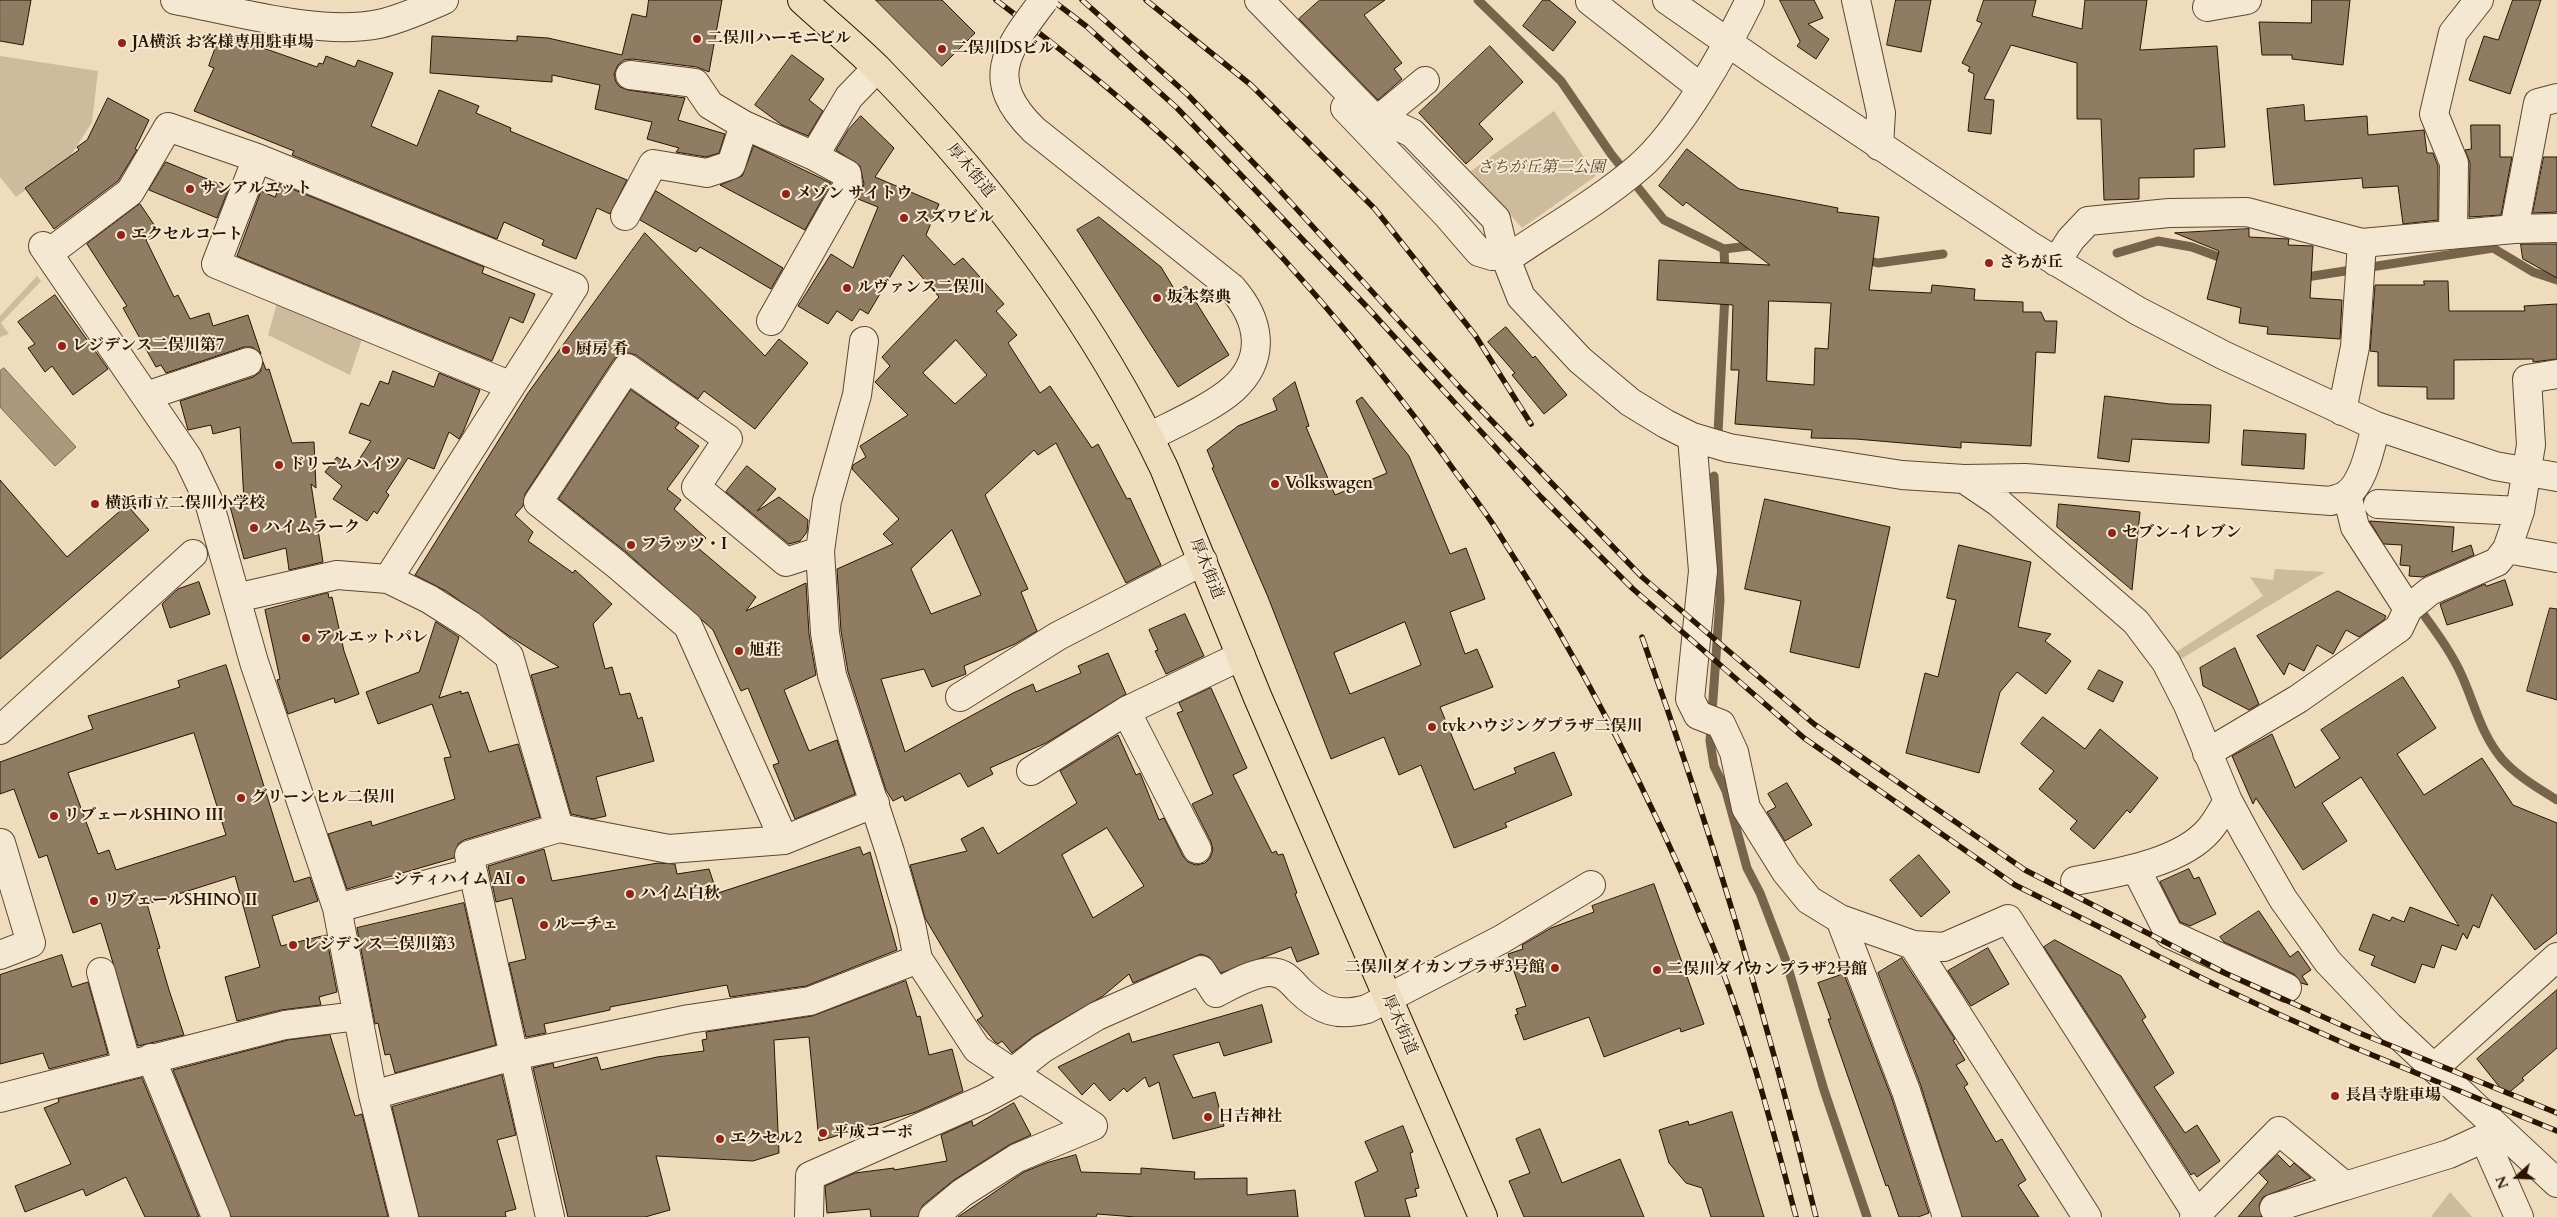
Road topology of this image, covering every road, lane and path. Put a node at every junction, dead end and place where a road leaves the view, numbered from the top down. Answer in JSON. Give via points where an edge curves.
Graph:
{"nodes":[{"id":1,"x":175,"y":0,"type":"edge"},
{"id":2,"x":444,"y":0,"type":"edge"},
{"id":3,"x":802,"y":0,"type":"edge"},
{"id":4,"x":1044,"y":0,"type":"edge"},
{"id":5,"x":1241,"y":0,"type":"edge"},
{"id":6,"x":1259,"y":0,"type":"edge"},
{"id":7,"x":1668,"y":0,"type":"edge"},
{"id":8,"x":1750,"y":0,"type":"edge"},
{"id":9,"x":1856,"y":0,"type":"edge"},
{"id":10,"x":2247,"y":0,"type":"edge"},
{"id":11,"x":2479,"y":0,"type":"edge"},
{"id":12,"x":1590,"y":1,"type":"edge"},
{"id":13,"x":2207,"y":7,"type":"dead end"},
{"id":14,"x":1727,"y":42,"type":"junction"},
{"id":15,"x":877,"y":68,"type":"junction"},
{"id":16,"x":630,"y":75,"type":"dead end"},
{"id":17,"x":1425,"y":81,"type":"dead end"},
{"id":18,"x":1700,"y":87,"type":"junction"},
{"id":19,"x":2557,"y":98,"type":"edge"},
{"id":20,"x":1380,"y":118,"type":"junction"},
{"id":21,"x":744,"y":125,"type":"junction"},
{"id":22,"x":1879,"y":146,"type":"junction"},
{"id":23,"x":814,"y":156,"type":"junction"},
{"id":24,"x":257,"y":158,"type":"junction"},
{"id":25,"x":625,"y":216,"type":"dead end"},
{"id":26,"x":2557,"y":228,"type":"edge"},
{"id":27,"x":2514,"y":229,"type":"junction"},
{"id":28,"x":2453,"y":234,"type":"junction"},
{"id":29,"x":1505,"y":256,"type":"junction"},
{"id":30,"x":2360,"y":259,"type":"junction"},
{"id":31,"x":2056,"y":262,"type":"junction"},
{"id":32,"x":771,"y":321,"type":"dead end"},
{"id":33,"x":864,"y":342,"type":"dead end"},
{"id":34,"x":248,"y":362,"type":"dead end"},
{"id":35,"x":2557,"y":374,"type":"edge"},
{"id":36,"x":509,"y":385,"type":"junction"},
{"id":37,"x":146,"y":396,"type":"junction"},
{"id":38,"x":2342,"y":411,"type":"junction"},
{"id":39,"x":2376,"y":426,"type":"junction"},
{"id":40,"x":1149,"y":437,"type":"junction"},
{"id":41,"x":1708,"y":442,"type":"junction"},
{"id":42,"x":2526,"y":472,"type":"junction"},
{"id":43,"x":2557,"y":477,"type":"edge"},
{"id":44,"x":1964,"y":479,"type":"junction"},
{"id":45,"x":2347,"y":495,"type":"junction"},
{"id":46,"x":2378,"y":504,"type":"dead end"},
{"id":47,"x":2520,"y":511,"type":"junction"},
{"id":48,"x":208,"y":541,"type":"junction"},
{"id":49,"x":2507,"y":549,"type":"junction"},
{"id":50,"x":820,"y":551,"type":"junction"},
{"id":51,"x":2557,"y":558,"type":"edge"},
{"id":52,"x":1203,"y":561,"type":"junction"},
{"id":53,"x":388,"y":579,"type":"junction"},
{"id":54,"x":236,"y":598,"type":"junction"},
{"id":55,"x":2408,"y":609,"type":"junction"},
{"id":56,"x":1241,"y":656,"type":"junction"},
{"id":57,"x":960,"y":697,"type":"dead end"},
{"id":58,"x":1126,"y":712,"type":"junction"},
{"id":59,"x":0,"y":730,"type":"edge"},
{"id":60,"x":2207,"y":753,"type":"junction"},
{"id":61,"x":1031,"y":771,"type":"dead end"},
{"id":62,"x":2228,"y":801,"type":"junction"},
{"id":63,"x":875,"y":803,"type":"junction"},
{"id":64,"x":559,"y":828,"type":"junction"},
{"id":65,"x":784,"y":840,"type":"junction"},
{"id":66,"x":1,"y":843,"type":"edge"},
{"id":67,"x":1197,"y":849,"type":"dead end"},
{"id":68,"x":2136,"y":869,"type":"junction"},
{"id":69,"x":473,"y":872,"type":"junction"},
{"id":70,"x":2075,"y":882,"type":"dead end"},
{"id":71,"x":1591,"y":885,"type":"dead end"},
{"id":72,"x":337,"y":908,"type":"junction"},
{"id":73,"x":1840,"y":919,"type":"junction"},
{"id":74,"x":1913,"y":946,"type":"junction"},
{"id":75,"x":0,"y":955,"type":"edge"},
{"id":76,"x":2557,"y":957,"type":"edge"},
{"id":77,"x":918,"y":959,"type":"junction"},
{"id":78,"x":101,"y":972,"type":"dead end"},
{"id":79,"x":2287,"y":988,"type":"dead end"},
{"id":80,"x":1387,"y":998,"type":"junction"},
{"id":81,"x":358,"y":1016,"type":"junction"},
{"id":82,"x":513,"y":1056,"type":"junction"},
{"id":83,"x":151,"y":1058,"type":"junction"},
{"id":84,"x":125,"y":1065,"type":"junction"},
{"id":85,"x":2434,"y":1068,"type":"junction"},
{"id":86,"x":1018,"y":1075,"type":"junction"},
{"id":87,"x":373,"y":1095,"type":"junction"},
{"id":88,"x":0,"y":1098,"type":"edge"},
{"id":89,"x":2490,"y":1132,"type":"junction"},
{"id":90,"x":2557,"y":1183,"type":"edge"},
{"id":91,"x":2345,"y":1186,"type":"junction"},
{"id":92,"x":2274,"y":1208,"type":"dead end"},
{"id":93,"x":2196,"y":1215,"type":"edge"},
{"id":94,"x":216,"y":1217,"type":"edge"},
{"id":95,"x":404,"y":1217,"type":"edge"},
{"id":96,"x":550,"y":1217,"type":"edge"},
{"id":97,"x":809,"y":1217,"type":"edge"},
{"id":98,"x":933,"y":1217,"type":"edge"},
{"id":99,"x":1483,"y":1217,"type":"edge"},
{"id":100,"x":1947,"y":1217,"type":"edge"},
{"id":101,"x":2087,"y":1217,"type":"edge"},
{"id":102,"x":2519,"y":1217,"type":"edge"}],
"edges":[{"from":1,"to":2,"type":"street","via":[[340,28],[379,24]]},
{"from":3,"to":15,"type":"main road","name":"厚木街道"},
{"from":4,"to":40,"type":"street","bridge":true,"via":[[1012,43],[1004,66],[1006,92],[1017,114],[1232,288],[1247,305],[1255,327],[1257,347],[1248,369],[1233,389]]},
{"from":5,"to":29,"type":"street","via":[[1479,252]]},
{"from":6,"to":20,"type":"street","via":[[1368,114]]},
{"from":7,"to":14,"type":"street"},
{"from":8,"to":14,"type":"street"},
{"from":9,"to":22,"type":"street","via":[[1881,113]]},
{"from":10,"to":13,"type":"street"},
{"from":11,"to":28,"type":"street","via":[[2454,33],[2434,114],[2454,163]]},
{"from":12,"to":18,"type":"street"},
{"from":14,"to":18,"type":"street"},
{"from":14,"to":22,"type":"street"},
{"from":15,"to":23,"type":"street","via":[[849,97]]},
{"from":15,"to":40,"type":"main road","name":"厚木街道","via":[[985,186],[1058,284]]},
{"from":16,"to":21,"type":"street","via":[[695,83],[710,105]]},
{"from":17,"to":20,"type":"street"},
{"from":18,"to":29,"type":"street","via":[[1671,132],[1640,167],[1517,252]]},
{"from":19,"to":27,"type":"street","via":[[2538,102]]},
{"from":20,"to":29,"type":"street","via":[[1412,134],[1496,220]]},
{"from":21,"to":23,"type":"street"},
{"from":21,"to":25,"type":"street","via":[[732,166],[707,173],[653,164]]},
{"from":22,"to":31,"type":"street"},
{"from":23,"to":32,"type":"street","via":[[847,174],[848,185]]},
{"from":24,"to":36,"type":"street","via":[[216,264]]},
{"from":24,"to":36,"type":"street","via":[[574,287]]},
{"from":24,"to":37,"type":"street","via":[[168,127],[130,192],[46,250]]},
{"from":26,"to":27,"type":"street"},
{"from":27,"to":28,"type":"street"},
{"from":28,"to":30,"type":"street"},
{"from":29,"to":41,"type":"street","via":[[1521,296],[1580,360],[1630,402],[1666,424]]},
{"from":30,"to":31,"type":"street","via":[[2247,212],[2169,213],[2088,221]]},
{"from":30,"to":38,"type":"street","via":[[2356,347]]},
{"from":31,"to":38,"type":"street","via":[[2223,356]]},
{"from":33,"to":50,"type":"street","via":[[857,394],[827,501]]},
{"from":34,"to":37,"type":"street"},
{"from":35,"to":42,"type":"street","via":[[2527,378],[2531,445]]},
{"from":36,"to":53,"type":"street"},
{"from":37,"to":48,"type":"street","via":[[188,458],[209,502]]},
{"from":38,"to":39,"type":"street"},
{"from":39,"to":42,"type":"street","via":[[2495,466]]},
{"from":39,"to":45,"type":"street","via":[[2367,461]]},
{"from":40,"to":52,"type":"main road","name":"厚木街道"},
{"from":41,"to":44,"type":"street","via":[[1902,475]]},
{"from":41,"to":73,"type":"street","via":[[1703,571],[1690,699],[1710,719],[1734,752],[1746,808],[1786,872],[1809,900]]},
{"from":42,"to":43,"type":"street"},
{"from":42,"to":47,"type":"street"},
{"from":44,"to":45,"type":"street","via":[[2025,478],[2331,501]]},
{"from":44,"to":60,"type":"street","via":[[2004,506],[2136,622],[2166,662],[2188,704]]},
{"from":45,"to":55,"type":"street","via":[[2355,527]]},
{"from":46,"to":47,"type":"street"},
{"from":47,"to":49,"type":"street"},
{"from":48,"to":54,"type":"street"},
{"from":48,"to":59,"type":"street"},
{"from":49,"to":51,"type":"street"},
{"from":49,"to":55,"type":"street","via":[[2496,562],[2430,591]]},
{"from":50,"to":63,"type":"street","via":[[822,604],[832,675]]},
{"from":50,"to":65,"type":"street","via":[[786,562],[696,488],[728,439],[627,368],[538,502],[688,626]]},
{"from":52,"to":56,"type":"main road","name":"厚木街道"},
{"from":52,"to":57,"type":"street","via":[[1058,636]]},
{"from":53,"to":54,"type":"street","via":[[336,575]]},
{"from":53,"to":64,"type":"street","via":[[429,599],[470,625],[509,656]]},
{"from":54,"to":72,"type":"street","via":[[254,662]]},
{"from":55,"to":60,"type":"street","via":[[2399,628],[2298,699]]},
{"from":56,"to":58,"type":"street"},
{"from":56,"to":80,"type":"main road","name":"厚木街道"},
{"from":58,"to":61,"type":"street"},
{"from":58,"to":67,"type":"street"},
{"from":60,"to":62,"type":"street"},
{"from":62,"to":68,"type":"street","via":[[2209,830],[2187,848]]},
{"from":62,"to":85,"type":"street","via":[[2283,899],[2328,962]]},
{"from":63,"to":65,"type":"street"},
{"from":63,"to":77,"type":"street","via":[[911,924]]},
{"from":64,"to":65,"type":"street","via":[[669,849]]},
{"from":64,"to":69,"type":"street","via":[[469,855]]},
{"from":66,"to":75,"type":"street","via":[[32,942]]},
{"from":68,"to":70,"type":"street"},
{"from":68,"to":79,"type":"street","via":[[2169,934]]},
{"from":69,"to":72,"type":"street"},
{"from":69,"to":82,"type":"street"},
{"from":71,"to":80,"type":"street","via":[[1502,939]]},
{"from":72,"to":81,"type":"street"},
{"from":73,"to":74,"type":"street"},
{"from":73,"to":100,"type":"street","via":[[1906,1091]]},
{"from":74,"to":93,"type":"street","via":[[1944,947],[2008,919]]},
{"from":74,"to":101,"type":"street"},
{"from":76,"to":85,"type":"street"},
{"from":77,"to":82,"type":"street","via":[[810,1001],[689,1019]]},
{"from":77,"to":86,"type":"street","via":[[977,1049]]},
{"from":78,"to":84,"type":"street"},
{"from":80,"to":86,"type":"street","via":[[1367,1009],[1347,1014],[1329,1010],[1309,999],[1288,978],[1275,972],[1247,977],[1216,993],[1201,970],[1097,1016],[1042,1049]]},
{"from":80,"to":99,"type":"main road","name":"厚木街道"},
{"from":81,"to":83,"type":"street","via":[[285,1025]]},
{"from":81,"to":87,"type":"street"},
{"from":82,"to":87,"type":"street"},
{"from":82,"to":96,"type":"street"},
{"from":83,"to":84,"type":"street"},
{"from":83,"to":94,"type":"street"},
{"from":84,"to":88,"type":"street"},
{"from":85,"to":89,"type":"street"},
{"from":86,"to":97,"type":"street","via":[[984,1099],[810,1176]]},
{"from":86,"to":98,"type":"street","via":[[1093,1126],[1017,1158],[962,1193]]},
{"from":87,"to":95,"type":"street"},
{"from":89,"to":90,"type":"street"},
{"from":89,"to":91,"type":"street","via":[[2449,1154]]},
{"from":89,"to":102,"type":"street"},
{"from":91,"to":92,"type":"street"},
{"from":91,"to":93,"type":"street","via":[[2279,1131]]}]}
